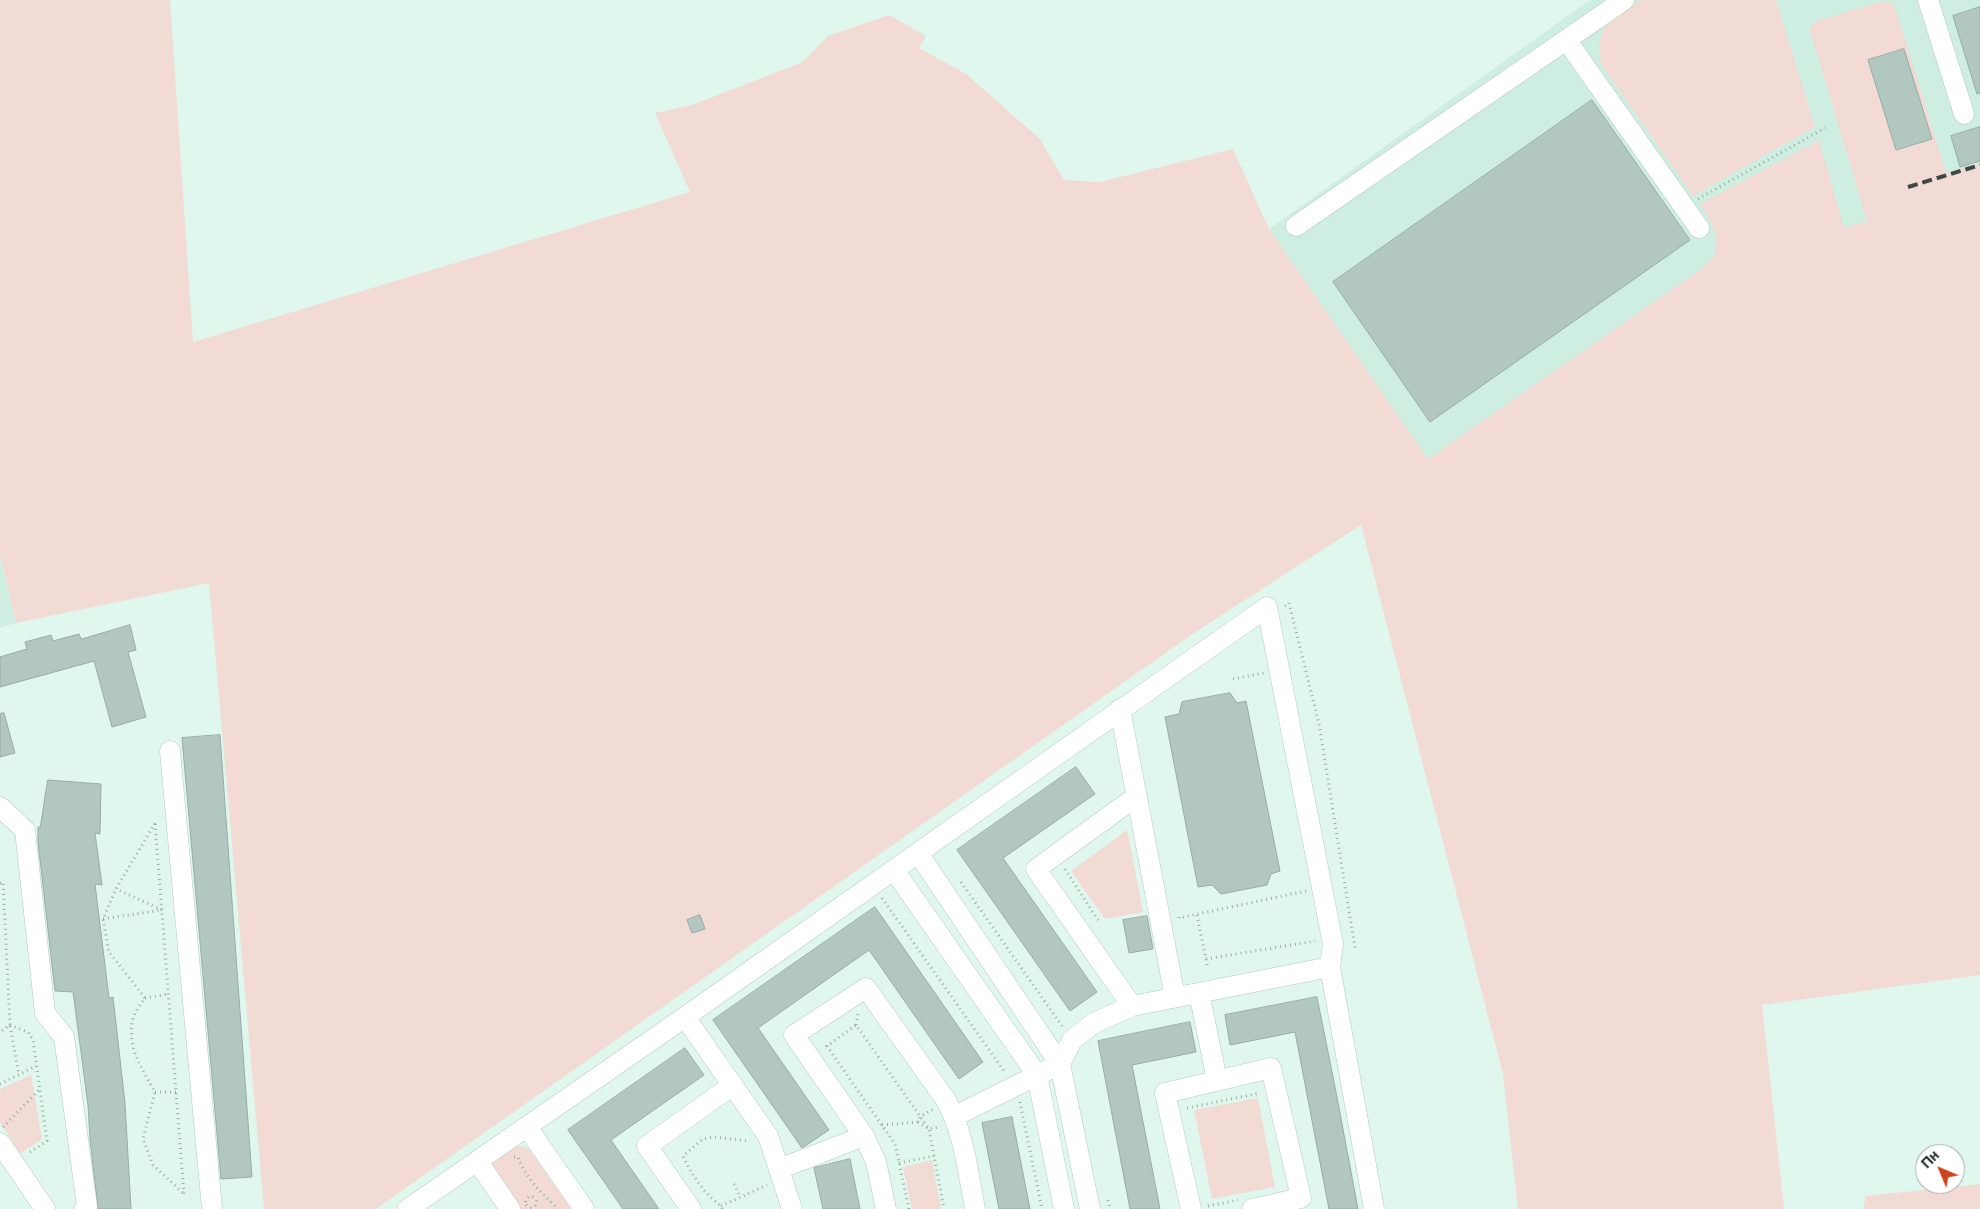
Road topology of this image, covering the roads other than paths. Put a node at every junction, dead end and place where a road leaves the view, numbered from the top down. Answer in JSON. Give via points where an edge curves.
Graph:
{"nodes":[{"id":1,"x":1624,"y":0,"type":"edge"},
{"id":2,"x":1928,"y":0,"type":"edge"},
{"id":3,"x":1567,"y":40,"type":"junction"},
{"id":4,"x":1964,"y":114,"type":"dead end"},
{"id":5,"x":1296,"y":226,"type":"dead end"},
{"id":6,"x":1700,"y":228,"type":"dead end"},
{"id":7,"x":1120,"y":709,"type":"junction"},
{"id":8,"x":170,"y":750,"type":"dead end"},
{"id":9,"x":1137,"y":796,"type":"junction"},
{"id":10,"x":0,"y":807,"type":"edge"},
{"id":11,"x":918,"y":853,"type":"junction"},
{"id":12,"x":897,"y":875,"type":"junction"},
{"id":13,"x":1330,"y":967,"type":"junction"},
{"id":14,"x":1199,"y":993,"type":"junction"},
{"id":15,"x":1175,"y":997,"type":"junction"},
{"id":16,"x":1132,"y":1006,"type":"junction"},
{"id":17,"x":685,"y":1017,"type":"junction"},
{"id":18,"x":1060,"y":1064,"type":"junction"},
{"id":19,"x":1037,"y":1075,"type":"junction"},
{"id":20,"x":1218,"y":1080,"type":"junction"},
{"id":21,"x":733,"y":1085,"type":"junction"},
{"id":22,"x":950,"y":1108,"type":"junction"},
{"id":23,"x":527,"y":1127,"type":"junction"},
{"id":24,"x":864,"y":1136,"type":"junction"},
{"id":25,"x":0,"y":1143,"type":"edge"},
{"id":26,"x":478,"y":1162,"type":"junction"},
{"id":27,"x":772,"y":1173,"type":"junction"},
{"id":28,"x":1199,"y":1203,"type":"edge"},
{"id":29,"x":1248,"y":1204,"type":"edge"},
{"id":30,"x":46,"y":1209,"type":"edge"},
{"id":31,"x":84,"y":1209,"type":"edge"},
{"id":32,"x":212,"y":1209,"type":"edge"},
{"id":33,"x":408,"y":1209,"type":"edge"},
{"id":34,"x":510,"y":1209,"type":"edge"},
{"id":35,"x":584,"y":1209,"type":"edge"},
{"id":36,"x":692,"y":1209,"type":"edge"},
{"id":37,"x":792,"y":1209,"type":"edge"},
{"id":38,"x":886,"y":1209,"type":"edge"},
{"id":39,"x":975,"y":1209,"type":"edge"},
{"id":40,"x":1064,"y":1209,"type":"edge"},
{"id":41,"x":1090,"y":1209,"type":"edge"},
{"id":42,"x":1374,"y":1209,"type":"edge"}],
"edges":[{"from":1,"to":3,"type":"lane"},
{"from":2,"to":4,"type":"lane"},
{"from":3,"to":5,"type":"lane"},
{"from":3,"to":6,"type":"lane"},
{"from":7,"to":9,"type":"lane"},
{"from":7,"to":11,"type":"lane"},
{"from":7,"to":13,"type":"lane","via":[[1267,607],[1333,944]]},
{"from":8,"to":32,"type":"lane"},
{"from":9,"to":15,"type":"lane"},
{"from":9,"to":16,"type":"lane","via":[[1036,870]]},
{"from":10,"to":31,"type":"lane","via":[[26,830],[44,1013],[64,1037],[87,1206]]},
{"from":11,"to":12,"type":"lane"},
{"from":11,"to":18,"type":"lane"},
{"from":12,"to":17,"type":"lane"},
{"from":12,"to":19,"type":"lane"},
{"from":13,"to":14,"type":"lane"},
{"from":13,"to":42,"type":"lane"},
{"from":14,"to":15,"type":"lane"},
{"from":14,"to":20,"type":"lane"},
{"from":15,"to":16,"type":"lane"},
{"from":16,"to":18,"type":"lane","via":[[1094,1023],[1072,1040]]},
{"from":17,"to":21,"type":"lane"},
{"from":17,"to":23,"type":"lane"},
{"from":18,"to":19,"type":"lane"},
{"from":18,"to":41,"type":"lane"},
{"from":19,"to":22,"type":"lane"},
{"from":19,"to":40,"type":"lane"},
{"from":20,"to":28,"type":"lane","via":[[1165,1093]]},
{"from":20,"to":29,"type":"lane","via":[[1271,1068],[1301,1198]]},
{"from":21,"to":27,"type":"lane","via":[[768,1136]]},
{"from":21,"to":36,"type":"lane","via":[[647,1146]]},
{"from":22,"to":24,"type":"lane","via":[[866,988],[794,1035]]},
{"from":22,"to":39,"type":"lane","via":[[960,1132]]},
{"from":23,"to":26,"type":"lane"},
{"from":23,"to":35,"type":"lane"},
{"from":24,"to":27,"type":"lane"},
{"from":24,"to":38,"type":"lane","via":[[876,1162]]},
{"from":25,"to":30,"type":"lane"},
{"from":26,"to":33,"type":"lane"},
{"from":26,"to":34,"type":"lane"},
{"from":27,"to":37,"type":"lane"}]}
